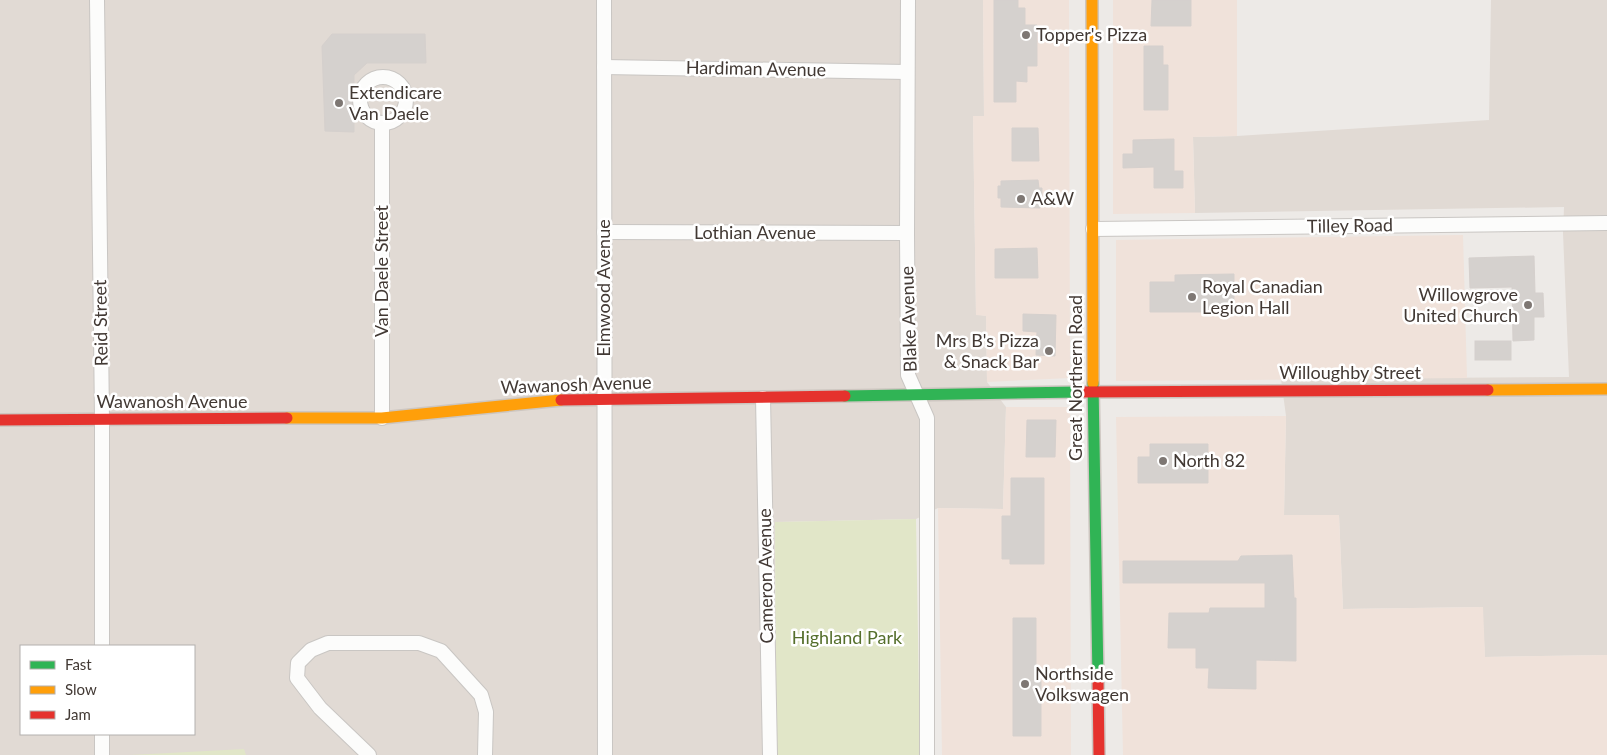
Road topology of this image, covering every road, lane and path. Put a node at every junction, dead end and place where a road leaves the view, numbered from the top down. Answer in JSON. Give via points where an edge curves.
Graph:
{"nodes":[{"id":1,"x":97,"y":0,"type":"edge"},
{"id":2,"x":604,"y":0,"type":"edge"},
{"id":3,"x":908,"y":0,"type":"edge"},
{"id":4,"x":1092,"y":0,"type":"edge"},
{"id":5,"x":604,"y":67,"type":"junction"},
{"id":6,"x":907,"y":72,"type":"junction"},
{"id":7,"x":382,"y":123,"type":"dead end"},
{"id":8,"x":1607,"y":223,"type":"edge"},
{"id":9,"x":1093,"y":229,"type":"junction"},
{"id":10,"x":604,"y":232,"type":"junction"},
{"id":11,"x":907,"y":233,"type":"junction"},
{"id":12,"x":1607,"y":389,"type":"edge"},
{"id":13,"x":1093,"y":392,"type":"junction"},
{"id":14,"x":917,"y":395,"type":"junction"},
{"id":15,"x":764,"y":398,"type":"junction"},
{"id":16,"x":604,"y":400,"type":"junction"},
{"id":17,"x":382,"y":418,"type":"junction"},
{"id":18,"x":102,"y":419,"type":"junction"},
{"id":19,"x":0,"y":420,"type":"edge"},
{"id":20,"x":102,"y":645,"type":"edge"},
{"id":21,"x":102,"y":735,"type":"edge"},
{"id":22,"x":102,"y":755,"type":"edge"},
{"id":23,"x":369,"y":755,"type":"edge"},
{"id":24,"x":485,"y":755,"type":"edge"},
{"id":25,"x":605,"y":755,"type":"edge"},
{"id":26,"x":770,"y":755,"type":"edge"},
{"id":27,"x":928,"y":755,"type":"edge"},
{"id":28,"x":1099,"y":755,"type":"edge"}],
"edges":[{"from":1,"to":18,"type":"street","name":"Reid Street"},
{"from":2,"to":5,"type":"street","name":"Elmwood Avenue"},
{"from":3,"to":6,"type":"street","name":"Blake Avenue"},
{"from":4,"to":9,"type":"street","name":"Great Northern Road"},
{"from":5,"to":6,"type":"street","name":"Hardiman Avenue"},
{"from":5,"to":10,"type":"street","name":"Elmwood Avenue"},
{"from":6,"to":11,"type":"street","name":"Blake Avenue"},
{"from":7,"to":17,"type":"street","name":"Van Daele Street"},
{"from":8,"to":9,"type":"street","name":"Tilley Road"},
{"from":9,"to":13,"type":"street","name":"Great Northern Road"},
{"from":10,"to":11,"type":"street","name":"Lothian Avenue"},
{"from":10,"to":16,"type":"street","name":"Elmwood Avenue"},
{"from":11,"to":14,"type":"street","name":"Blake Avenue","via":[[908,375]]},
{"from":12,"to":13,"type":"street","name":"Willoughby Street"},
{"from":13,"to":14,"type":"street","name":"Wawanosh Avenue"},
{"from":13,"to":28,"type":"street","name":"Great Northern Road"},
{"from":14,"to":15,"type":"street","name":"Wawanosh Avenue"},
{"from":14,"to":27,"type":"street","name":"Blake Avenue","via":[[926,418]]},
{"from":15,"to":16,"type":"street","name":"Wawanosh Avenue"},
{"from":15,"to":26,"type":"street","name":"Cameron Avenue"},
{"from":16,"to":17,"type":"street","name":"Wawanosh Avenue","via":[[550,400]]},
{"from":16,"to":25,"type":"street","name":"Elmwood Avenue"},
{"from":17,"to":18,"type":"street","name":"Wawanosh Avenue"},
{"from":18,"to":19,"type":"street","name":"Wawanosh Avenue"},
{"from":18,"to":20,"type":"street","name":"Reid Street"},
{"from":21,"to":22,"type":"street"},
{"from":23,"to":24,"type":"street","via":[[320,708],[297,678],[298,663],[311,650],[328,643],[419,643],[441,651],[481,695],[486,712]]}]}
